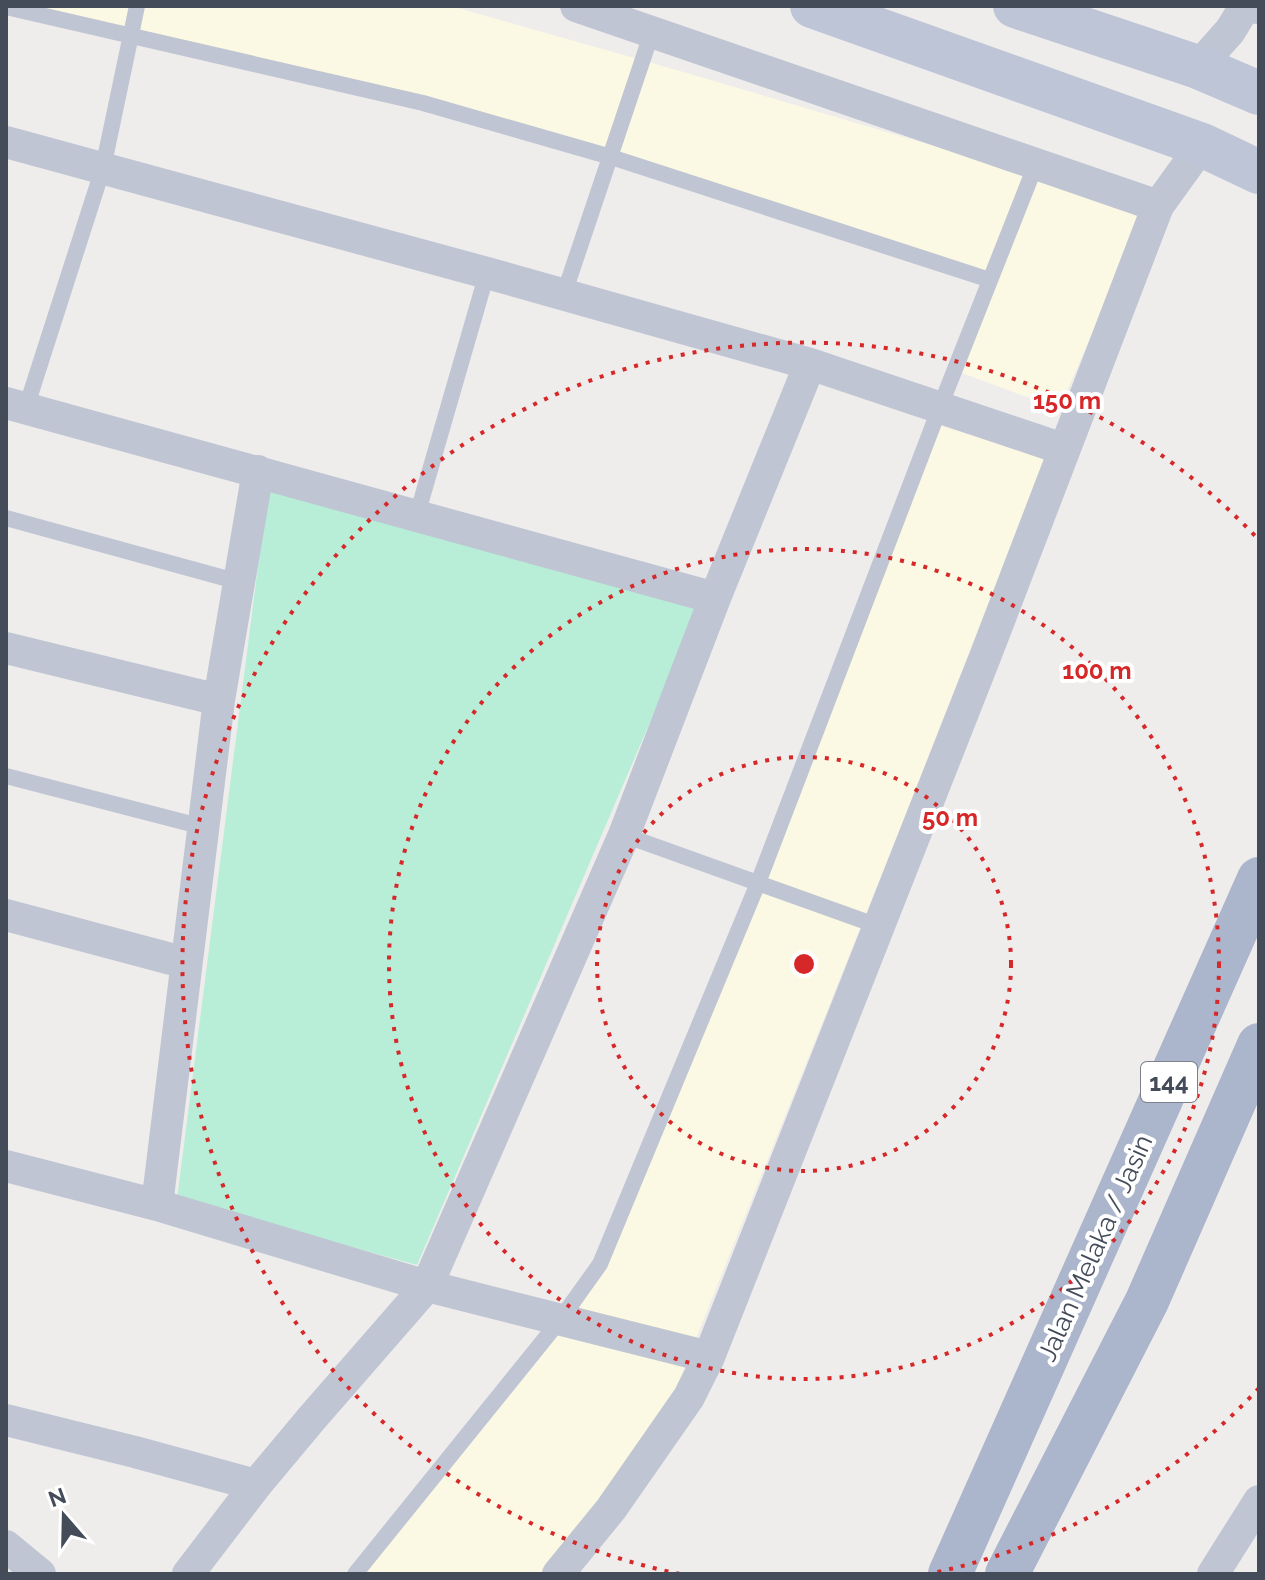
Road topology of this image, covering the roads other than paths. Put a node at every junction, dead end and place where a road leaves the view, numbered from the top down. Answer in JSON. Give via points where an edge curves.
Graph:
{"nodes":[{"id":1,"x":137,"y":6,"type":"edge"},
{"id":2,"x":576,"y":6,"type":"edge"},
{"id":3,"x":812,"y":6,"type":"edge"},
{"id":4,"x":1015,"y":6,"type":"edge"},
{"id":5,"x":6,"y":7,"type":"edge"},
{"id":6,"x":1238,"y":15,"type":"edge"},
{"id":7,"x":652,"y":32,"type":"junction"},
{"id":8,"x":130,"y":36,"type":"junction"},
{"id":9,"x":1228,"y":80,"type":"edge"},
{"id":10,"x":6,"y":142,"type":"edge"},
{"id":11,"x":1202,"y":145,"type":"junction"},
{"id":12,"x":611,"y":157,"type":"junction"},
{"id":13,"x":1036,"y":164,"type":"junction"},
{"id":14,"x":103,"y":168,"type":"junction"},
{"id":15,"x":1259,"y":172,"type":"edge"},
{"id":16,"x":1158,"y":206,"type":"junction"},
{"id":17,"x":487,"y":273,"type":"junction"},
{"id":18,"x":990,"y":280,"type":"junction"},
{"id":19,"x":564,"y":294,"type":"junction"},
{"id":20,"x":810,"y":364,"type":"junction"},
{"id":21,"x":16,"y":406,"type":"edge"},
{"id":22,"x":940,"y":407,"type":"junction"},
{"id":23,"x":1063,"y":449,"type":"junction"},
{"id":24,"x":258,"y":471,"type":"junction"},
{"id":25,"x":417,"y":515,"type":"junction"},
{"id":26,"x":6,"y":518,"type":"edge"},
{"id":27,"x":239,"y":582,"type":"junction"},
{"id":28,"x":715,"y":598,"type":"junction"},
{"id":29,"x":6,"y":648,"type":"edge"},
{"id":30,"x":219,"y":700,"type":"junction"},
{"id":31,"x":6,"y":776,"type":"edge"},
{"id":32,"x":203,"y":827,"type":"junction"},
{"id":33,"x":624,"y":835,"type":"junction"},
{"id":34,"x":1259,"y":879,"type":"edge"},
{"id":35,"x":758,"y":883,"type":"junction"},
{"id":36,"x":6,"y":915,"type":"edge"},
{"id":37,"x":878,"y":926,"type":"junction"},
{"id":38,"x":186,"y":963,"type":"junction"},
{"id":39,"x":1259,"y":1045,"type":"edge"},
{"id":40,"x":6,"y":1166,"type":"edge"},
{"id":41,"x":157,"y":1205,"type":"junction"},
{"id":42,"x":427,"y":1286,"type":"junction"},
{"id":43,"x":560,"y":1320,"type":"junction"},
{"id":44,"x":709,"y":1357,"type":"junction"},
{"id":45,"x":6,"y":1420,"type":"edge"},
{"id":46,"x":256,"y":1485,"type":"junction"},
{"id":47,"x":1259,"y":1501,"type":"edge"},
{"id":48,"x":6,"y":1546,"type":"edge"},
{"id":49,"x":40,"y":1574,"type":"edge"},
{"id":50,"x":188,"y":1574,"type":"edge"},
{"id":51,"x":355,"y":1574,"type":"edge"},
{"id":52,"x":558,"y":1574,"type":"edge"},
{"id":53,"x":950,"y":1574,"type":"edge"},
{"id":54,"x":1007,"y":1574,"type":"edge"},
{"id":55,"x":1213,"y":1574,"type":"edge"}],
"edges":[{"from":1,"to":8,"type":"lane"},
{"from":2,"to":7,"type":"street"},
{"from":3,"to":11,"type":"street"},
{"from":4,"to":9,"type":"street"},
{"from":5,"to":8,"type":"lane"},
{"from":6,"to":9,"type":"street"},
{"from":7,"to":12,"type":"lane"},
{"from":7,"to":13,"type":"street"},
{"from":8,"to":12,"type":"lane","via":[[423,103]]},
{"from":8,"to":14,"type":"lane"},
{"from":10,"to":14,"type":"street"},
{"from":11,"to":15,"type":"street"},
{"from":11,"to":16,"type":"street"},
{"from":12,"to":18,"type":"lane"},
{"from":12,"to":19,"type":"lane"},
{"from":13,"to":16,"type":"street"},
{"from":13,"to":18,"type":"lane"},
{"from":14,"to":17,"type":"street"},
{"from":14,"to":21,"type":"lane"},
{"from":16,"to":23,"type":"street"},
{"from":17,"to":19,"type":"street"},
{"from":17,"to":25,"type":"lane"},
{"from":18,"to":22,"type":"lane"},
{"from":19,"to":20,"type":"street"},
{"from":20,"to":22,"type":"street"},
{"from":20,"to":28,"type":"street"},
{"from":21,"to":24,"type":"street"},
{"from":22,"to":23,"type":"street"},
{"from":22,"to":35,"type":"lane"},
{"from":23,"to":37,"type":"street"},
{"from":24,"to":25,"type":"street"},
{"from":24,"to":27,"type":"street"},
{"from":25,"to":28,"type":"street"},
{"from":26,"to":27,"type":"lane"},
{"from":27,"to":30,"type":"street"},
{"from":28,"to":33,"type":"street"},
{"from":29,"to":30,"type":"street"},
{"from":30,"to":32,"type":"street"},
{"from":31,"to":32,"type":"lane"},
{"from":32,"to":38,"type":"street"},
{"from":33,"to":35,"type":"lane"},
{"from":33,"to":42,"type":"street"},
{"from":34,"to":53,"type":"main road","name":"Jalan Melaka / Jasin","number":"144"},
{"from":35,"to":37,"type":"lane"},
{"from":35,"to":43,"type":"lane","via":[[600,1264]]},
{"from":36,"to":38,"type":"street"},
{"from":37,"to":44,"type":"street"},
{"from":38,"to":41,"type":"street"},
{"from":39,"to":54,"type":"main road","number":"144","via":[[1147,1301]]},
{"from":40,"to":41,"type":"street"},
{"from":41,"to":42,"type":"street"},
{"from":42,"to":43,"type":"street"},
{"from":42,"to":46,"type":"street"},
{"from":43,"to":44,"type":"street"},
{"from":43,"to":51,"type":"lane"},
{"from":44,"to":52,"type":"street","via":[[689,1397],[641,1467]]},
{"from":45,"to":46,"type":"street"},
{"from":46,"to":50,"type":"street"},
{"from":47,"to":55,"type":"street"},
{"from":48,"to":49,"type":"street"}]}
